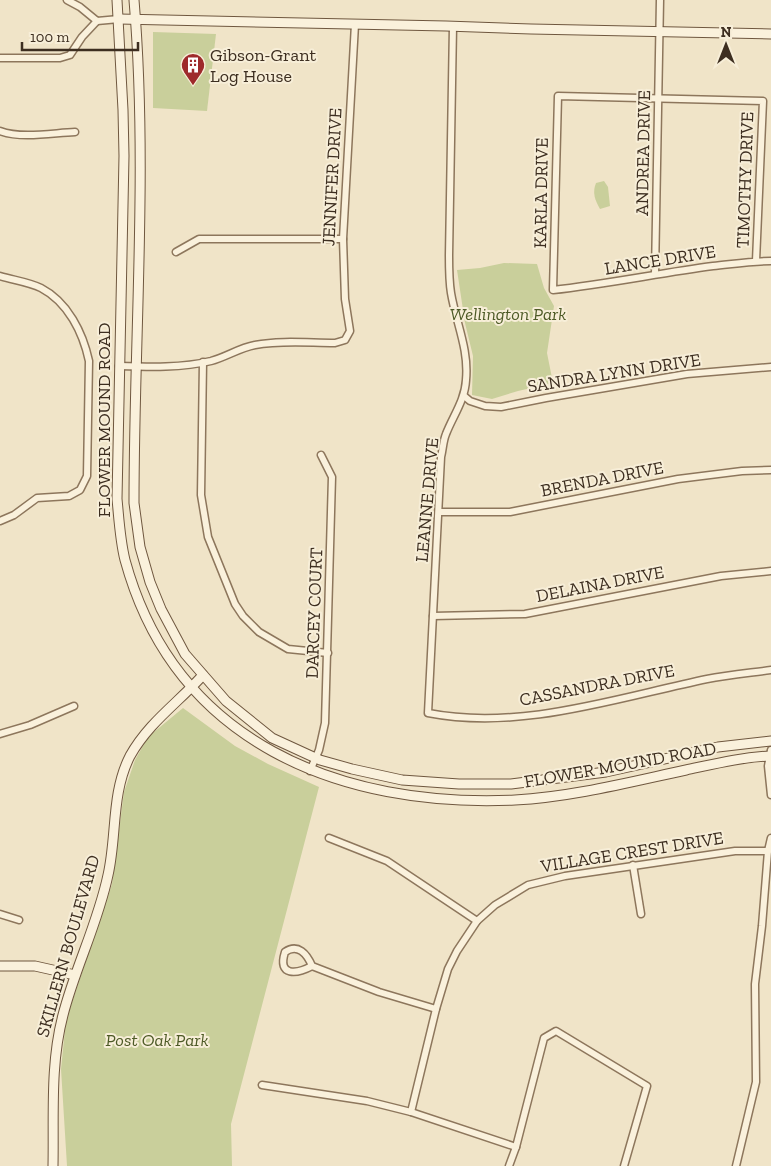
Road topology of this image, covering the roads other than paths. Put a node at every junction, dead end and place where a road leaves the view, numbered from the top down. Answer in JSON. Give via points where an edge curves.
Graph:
{"nodes":[{"id":1,"x":67,"y":0,"type":"edge"},
{"id":2,"x":117,"y":0,"type":"edge"},
{"id":3,"x":134,"y":0,"type":"edge"},
{"id":4,"x":660,"y":0,"type":"edge"},
{"id":5,"x":119,"y":19,"type":"junction"},
{"id":6,"x":135,"y":19,"type":"junction"},
{"id":7,"x":97,"y":21,"type":"junction"},
{"id":8,"x":355,"y":24,"type":"junction"},
{"id":9,"x":453,"y":26,"type":"junction"},
{"id":10,"x":660,"y":33,"type":"junction"},
{"id":11,"x":771,"y":34,"type":"edge"},
{"id":12,"x":0,"y":58,"type":"edge"},
{"id":13,"x":659,"y":98,"type":"junction"},
{"id":14,"x":0,"y":131,"type":"edge"},
{"id":15,"x":75,"y":132,"type":"dead end"},
{"id":16,"x":343,"y":239,"type":"junction"},
{"id":17,"x":176,"y":252,"type":"dead end"},
{"id":18,"x":756,"y":261,"type":"junction"},
{"id":19,"x":771,"y":261,"type":"edge"},
{"id":20,"x":655,"y":274,"type":"junction"},
{"id":21,"x":0,"y":276,"type":"edge"},
{"id":22,"x":553,"y":290,"type":"joint"},
{"id":23,"x":203,"y":362,"type":"junction"},
{"id":24,"x":120,"y":366,"type":"junction"},
{"id":25,"x":136,"y":366,"type":"junction"},
{"id":26,"x":771,"y":367,"type":"edge"},
{"id":27,"x":464,"y":396,"type":"junction"},
{"id":28,"x":322,"y":456,"type":"dead end"},
{"id":29,"x":771,"y":470,"type":"edge"},
{"id":30,"x":439,"y":512,"type":"junction"},
{"id":31,"x":0,"y":521,"type":"edge"},
{"id":32,"x":771,"y":571,"type":"edge"},
{"id":33,"x":433,"y":616,"type":"junction"},
{"id":34,"x":328,"y":653,"type":"junction"},
{"id":35,"x":771,"y":670,"type":"edge"},
{"id":36,"x":203,"y":675,"type":"junction"},
{"id":37,"x":192,"y":687,"type":"junction"},
{"id":38,"x":74,"y":706,"type":"dead end"},
{"id":39,"x":428,"y":713,"type":"joint"},
{"id":40,"x":0,"y":734,"type":"edge"},
{"id":41,"x":771,"y":741,"type":"edge"},
{"id":42,"x":770,"y":754,"type":"edge"},
{"id":43,"x":316,"y":758,"type":"junction"},
{"id":44,"x":310,"y":771,"type":"junction"},
{"id":45,"x":771,"y":795,"type":"edge"},
{"id":46,"x":328,"y":838,"type":"dead end"},
{"id":47,"x":771,"y":838,"type":"edge"},
{"id":48,"x":768,"y":851,"type":"junction"},
{"id":49,"x":634,"y":865,"type":"junction"},
{"id":50,"x":0,"y":914,"type":"edge"},
{"id":51,"x":640,"y":914,"type":"dead end"},
{"id":52,"x":19,"y":920,"type":"dead end"},
{"id":53,"x":477,"y":921,"type":"junction"},
{"id":54,"x":0,"y":966,"type":"edge"},
{"id":55,"x":312,"y":966,"type":"junction"},
{"id":56,"x":75,"y":975,"type":"junction"},
{"id":57,"x":436,"y":1009,"type":"junction"},
{"id":58,"x":262,"y":1085,"type":"dead end"},
{"id":59,"x":411,"y":1112,"type":"junction"},
{"id":60,"x":516,"y":1147,"type":"junction"},
{"id":61,"x":53,"y":1166,"type":"edge"},
{"id":62,"x":509,"y":1166,"type":"edge"},
{"id":63,"x":624,"y":1166,"type":"edge"},
{"id":64,"x":736,"y":1166,"type":"edge"}],
"edges":[{"from":1,"to":7,"type":"street"},
{"from":2,"to":5,"type":"main road","name":"FLOWER MOUND ROAD"},
{"from":3,"to":6,"type":"main road","name":"FLOWER MOUND ROAD"},
{"from":4,"to":10,"type":"street","name":"ANDREA DRIVE"},
{"from":5,"to":6,"type":"main road"},
{"from":5,"to":7,"type":"street"},
{"from":5,"to":24,"type":"main road","name":"FLOWER MOUND ROAD","via":[[124,156]]},
{"from":6,"to":8,"type":"main road"},
{"from":6,"to":25,"type":"main road","name":"FLOWER MOUND ROAD","via":[[139,167]]},
{"from":7,"to":12,"type":"street","via":[[70,55],[60,58]]},
{"from":8,"to":9,"type":"main road"},
{"from":8,"to":16,"type":"street","name":"JENNIFER DRIVE"},
{"from":9,"to":10,"type":"main road"},
{"from":9,"to":27,"type":"street","name":"LEANNE DRIVE","via":[[449,255],[451,292],[466,357]]},
{"from":10,"to":11,"type":"main road"},
{"from":10,"to":13,"type":"street","name":"ANDREA DRIVE"},
{"from":13,"to":18,"type":"street","name":"TIMOTHY DRIVE","via":[[763,101]]},
{"from":13,"to":20,"type":"street","name":"ANDREA DRIVE"},
{"from":13,"to":22,"type":"street","name":"KARLA DRIVE","via":[[558,96]]},
{"from":14,"to":15,"type":"street","via":[[28,134]]},
{"from":16,"to":17,"type":"street","via":[[199,239]]},
{"from":16,"to":23,"type":"street","name":"JENNIFER DRIVE","via":[[345,299],[350,331],[345,340],[254,345]]},
{"from":18,"to":19,"type":"street","name":"LANCE DRIVE"},
{"from":18,"to":20,"type":"street","name":"LANCE DRIVE"},
{"from":20,"to":22,"type":"street","name":"LANCE DRIVE"},
{"from":21,"to":31,"type":"street","via":[[41,288],[59,301],[73,319],[89,361],[87,476],[80,490],[69,496],[37,498]]},
{"from":23,"to":25,"type":"street"},
{"from":23,"to":34,"type":"street","via":[[200,495],[208,537],[235,604],[258,632],[288,649]]},
{"from":24,"to":25,"type":"street"},
{"from":24,"to":37,"type":"main road","name":"FLOWER MOUND ROAD","via":[[117,499],[125,558],[144,613],[172,662]]},
{"from":25,"to":36,"type":"main road","name":"FLOWER MOUND ROAD","via":[[134,502],[140,547],[162,609],[185,654]]},
{"from":26,"to":27,"type":"street","name":"SANDRA LYNN DRIVE","via":[[687,374],[501,407],[485,406]]},
{"from":27,"to":30,"type":"street","name":"LEANNE DRIVE","via":[[445,436]]},
{"from":28,"to":34,"type":"street","name":"DARCEY COURT","via":[[332,477]]},
{"from":29,"to":30,"type":"street","name":"BRENDA DRIVE","via":[[678,479],[510,512]]},
{"from":30,"to":33,"type":"street","name":"LEANNE DRIVE"},
{"from":32,"to":33,"type":"street","name":"DELAINA DRIVE","via":[[721,576],[525,614]]},
{"from":33,"to":39,"type":"street","name":"LEANNE DRIVE"},
{"from":34,"to":43,"type":"street","name":"DARCEY COURT","via":[[325,723]]},
{"from":35,"to":39,"type":"street","name":"CASSANDRA DRIVE","via":[[707,679],[563,711],[481,718]]},
{"from":36,"to":37,"type":"main road","name":"SKILLERN BOULEVARD"},
{"from":36,"to":43,"type":"main road","name":"FLOWER MOUND ROAD","via":[[226,701],[272,738]]},
{"from":37,"to":44,"type":"main road","name":"FLOWER MOUND ROAD","via":[[234,728]]},
{"from":37,"to":56,"type":"main road","name":"SKILLERN BOULEVARD","via":[[144,734],[130,758],[120,784],[104,893]]},
{"from":38,"to":40,"type":"street"},
{"from":41,"to":43,"type":"main road","name":"FLOWER MOUND ROAD","via":[[708,749],[606,772],[511,784],[402,780]]},
{"from":42,"to":44,"type":"main road","name":"FLOWER MOUND ROAD","via":[[575,793],[516,800],[460,800],[408,794],[358,785]]},
{"from":42,"to":45,"type":"street"},
{"from":43,"to":44,"type":"street","name":"DARCEY COURT"},
{"from":46,"to":53,"type":"street","via":[[387,861]]},
{"from":47,"to":48,"type":"street"},
{"from":48,"to":49,"type":"street","name":"VILLAGE CREST DRIVE","via":[[735,851]]},
{"from":48,"to":64,"type":"street","via":[[755,984],[756,1082]]},
{"from":49,"to":51,"type":"street"},
{"from":49,"to":53,"type":"street","name":"VILLAGE CREST DRIVE","via":[[528,885],[495,904]]},
{"from":50,"to":52,"type":"street"},
{"from":53,"to":57,"type":"street","name":"VILLAGE CREST DRIVE","via":[[448,969]]},
{"from":54,"to":56,"type":"main road","via":[[35,966]]},
{"from":55,"to":55,"type":"street","via":[[303,950],[295,948],[285,952],[282,963],[289,972],[303,971]]},
{"from":55,"to":57,"type":"street","via":[[379,992]]},
{"from":56,"to":61,"type":"main road","name":"SKILLERN BOULEVARD","via":[[55,1058]]},
{"from":57,"to":59,"type":"street","name":"VILLAGE CREST DRIVE"},
{"from":58,"to":59,"type":"street","via":[[368,1101]]},
{"from":59,"to":60,"type":"street"},
{"from":60,"to":62,"type":"street"},
{"from":60,"to":63,"type":"street","via":[[544,1038],[556,1031],[647,1086]]}]}
